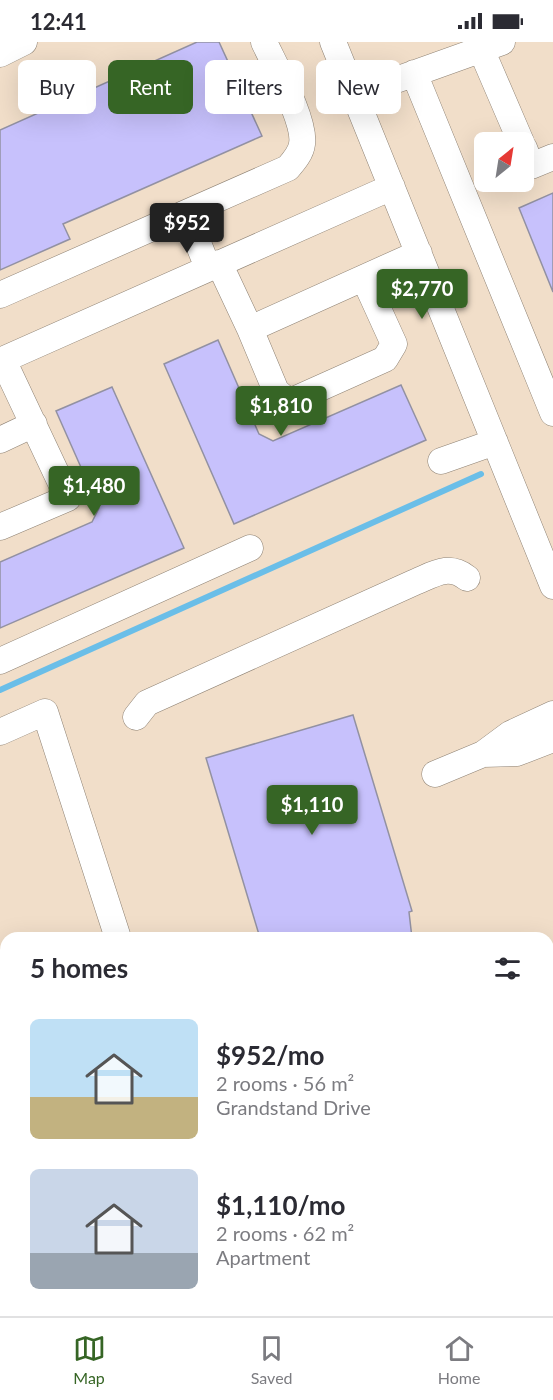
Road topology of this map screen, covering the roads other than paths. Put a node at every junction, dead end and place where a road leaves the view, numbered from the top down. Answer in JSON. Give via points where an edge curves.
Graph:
{"nodes":[{"id":1,"x":24,"y":42,"type":"edge"},
{"id":2,"x":264,"y":42,"type":"edge"},
{"id":3,"x":333,"y":42,"type":"edge"},
{"id":4,"x":491,"y":46,"type":"edge"},
{"id":5,"x":0,"y":54,"type":"edge"},
{"id":6,"x":340,"y":60,"type":"edge"},
{"id":7,"x":414,"y":73,"type":"junction"},
{"id":8,"x":401,"y":78,"type":"edge"},
{"id":9,"x":362,"y":114,"type":"edge"},
{"id":10,"x":518,"y":132,"type":"edge"},
{"id":11,"x":553,"y":157,"type":"edge"},
{"id":12,"x":534,"y":164,"type":"edge"},
{"id":13,"x":392,"y":187,"type":"junction"},
{"id":14,"x":186,"y":213,"type":"junction"},
{"id":15,"x":418,"y":253,"type":"junction"},
{"id":16,"x":214,"y":266,"type":"junction"},
{"id":17,"x":364,"y":278,"type":"junction"},
{"id":18,"x":0,"y":295,"type":"edge"},
{"id":19,"x":250,"y":329,"type":"junction"},
{"id":20,"x":2,"y":360,"type":"edge"},
{"id":21,"x":553,"y":413,"type":"edge"},
{"id":22,"x":34,"y":424,"type":"junction"},
{"id":23,"x":0,"y":440,"type":"edge"},
{"id":24,"x":495,"y":442,"type":"junction"},
{"id":25,"x":441,"y":461,"type":"dead end"},
{"id":26,"x":0,"y":527,"type":"edge"},
{"id":27,"x":250,"y":548,"type":"dead end"},
{"id":28,"x":467,"y":578,"type":"dead end"},
{"id":29,"x":553,"y":586,"type":"edge"},
{"id":30,"x":0,"y":661,"type":"edge"},
{"id":31,"x":553,"y":714,"type":"edge"},
{"id":32,"x":136,"y":717,"type":"dead end"},
{"id":33,"x":0,"y":732,"type":"edge"},
{"id":34,"x":553,"y":739,"type":"edge"},
{"id":35,"x":483,"y":754,"type":"junction"},
{"id":36,"x":435,"y":774,"type":"dead end"},
{"id":37,"x":116,"y":932,"type":"edge"}],
"edges":[{"from":1,"to":5,"type":"street"},
{"from":2,"to":14,"type":"street","via":[[300,123],[303,143],[297,158],[288,168]]},
{"from":3,"to":6,"type":"street"},
{"from":4,"to":7,"type":"street"},
{"from":4,"to":10,"type":"street"},
{"from":7,"to":8,"type":"street"},
{"from":7,"to":21,"type":"street"},
{"from":9,"to":13,"type":"street"},
{"from":11,"to":12,"type":"street"},
{"from":13,"to":15,"type":"street"},
{"from":13,"to":16,"type":"street"},
{"from":14,"to":16,"type":"street"},
{"from":14,"to":18,"type":"street"},
{"from":15,"to":17,"type":"street"},
{"from":15,"to":24,"type":"street"},
{"from":16,"to":19,"type":"street"},
{"from":16,"to":20,"type":"street"},
{"from":17,"to":19,"type":"street"},
{"from":17,"to":19,"type":"street","via":[[394,344],[385,359],[289,402],[276,391]]},
{"from":20,"to":22,"type":"street"},
{"from":22,"to":23,"type":"street"},
{"from":22,"to":26,"type":"street","via":[[68,498]]},
{"from":24,"to":25,"type":"street"},
{"from":24,"to":29,"type":"street"},
{"from":27,"to":30,"type":"street"},
{"from":28,"to":32,"type":"street","via":[[459,571],[447,569],[147,703]]},
{"from":31,"to":35,"type":"street","via":[[510,734]]},
{"from":33,"to":37,"type":"street","via":[[45,712]]},
{"from":34,"to":35,"type":"street","via":[[517,753]]},
{"from":35,"to":36,"type":"street"}]}
